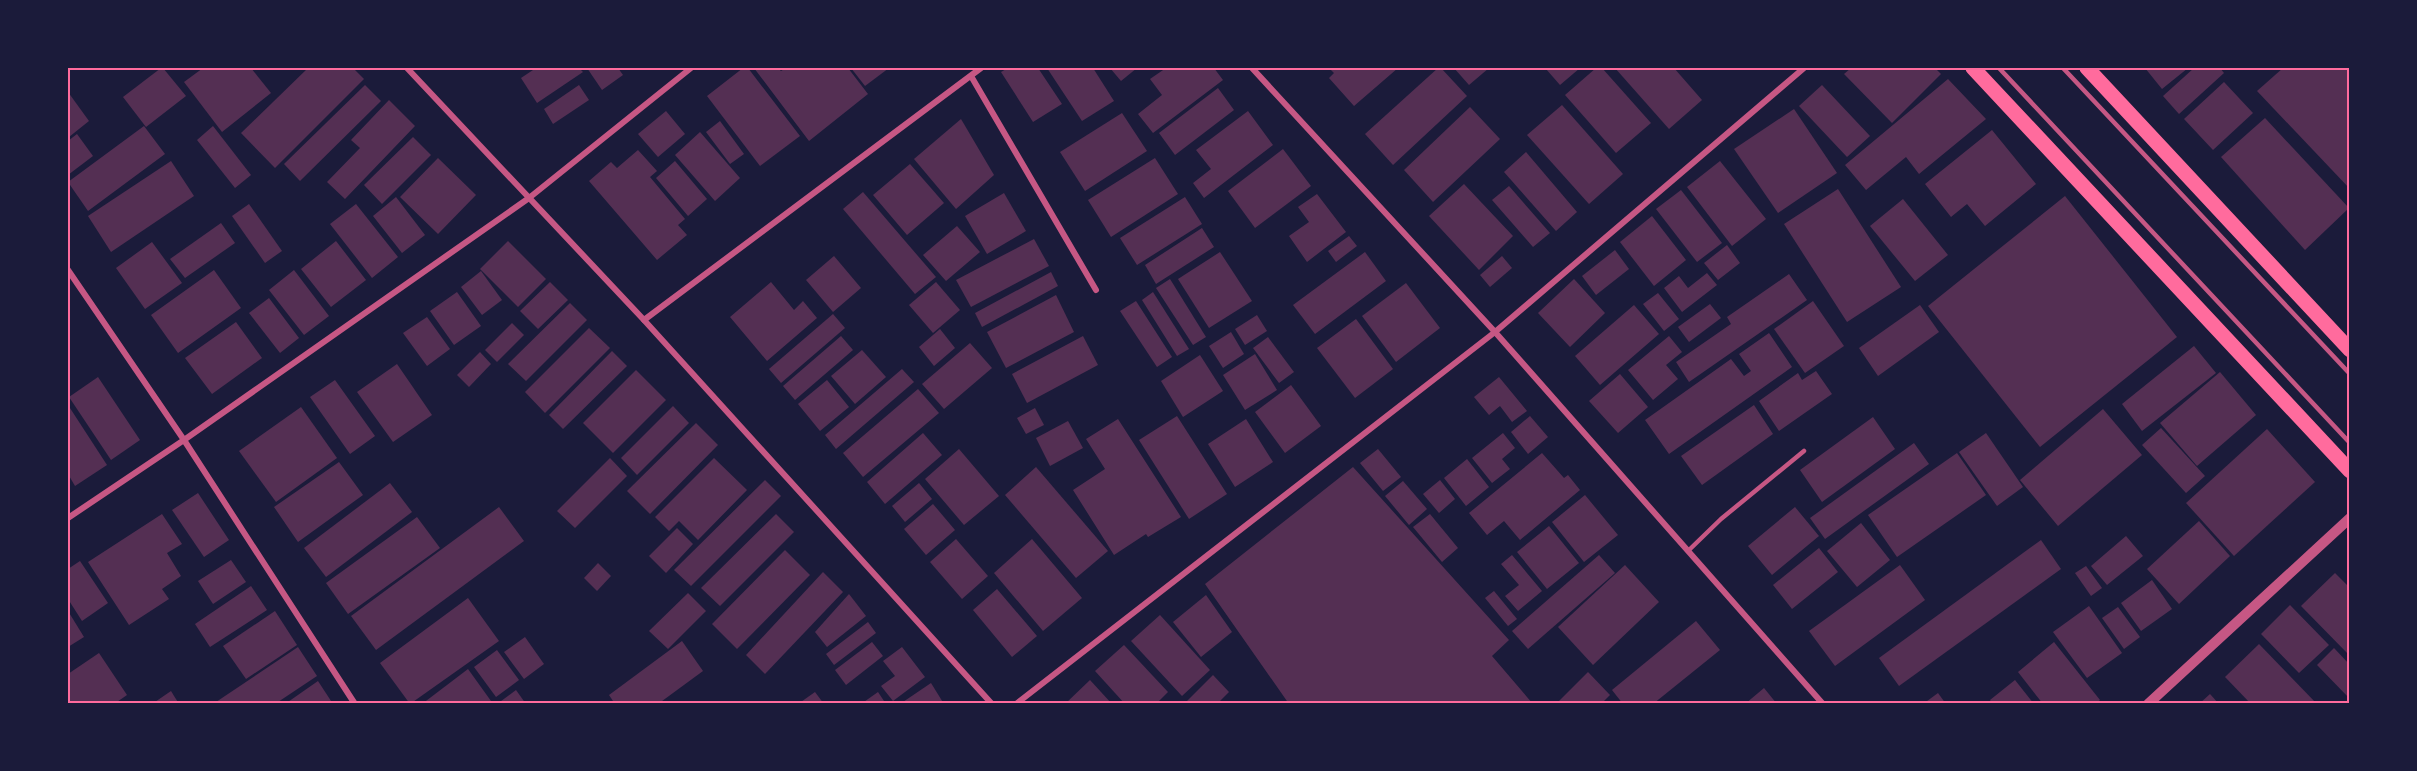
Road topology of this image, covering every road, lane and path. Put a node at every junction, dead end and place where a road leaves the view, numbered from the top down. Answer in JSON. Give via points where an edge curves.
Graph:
{"nodes":[{"id":1,"x":407,"y":68,"type":"edge"},
{"id":2,"x":691,"y":68,"type":"edge"},
{"id":3,"x":981,"y":68,"type":"edge"},
{"id":4,"x":1252,"y":68,"type":"edge"},
{"id":5,"x":1804,"y":68,"type":"edge"},
{"id":6,"x":1972,"y":68,"type":"edge"},
{"id":7,"x":1999,"y":68,"type":"edge"},
{"id":8,"x":2063,"y":68,"type":"edge"},
{"id":9,"x":2087,"y":68,"type":"edge"},
{"id":10,"x":970,"y":76,"type":"junction"},
{"id":11,"x":529,"y":198,"type":"junction"},
{"id":12,"x":68,"y":270,"type":"edge"},
{"id":13,"x":1096,"y":290,"type":"dead end"},
{"id":14,"x":644,"y":320,"type":"junction"},
{"id":15,"x":1495,"y":332,"type":"junction"},
{"id":16,"x":2349,"y":350,"type":"edge"},
{"id":17,"x":2349,"y":374,"type":"edge"},
{"id":18,"x":184,"y":440,"type":"junction"},
{"id":19,"x":2349,"y":443,"type":"edge"},
{"id":20,"x":1804,"y":451,"type":"dead end"},
{"id":21,"x":2349,"y":471,"type":"edge"},
{"id":22,"x":68,"y":518,"type":"edge"},
{"id":23,"x":2349,"y":518,"type":"edge"},
{"id":24,"x":1688,"y":551,"type":"junction"},
{"id":25,"x":355,"y":704,"type":"edge"},
{"id":26,"x":992,"y":704,"type":"edge"},
{"id":27,"x":1016,"y":704,"type":"edge"},
{"id":28,"x":1823,"y":704,"type":"edge"},
{"id":29,"x":2148,"y":704,"type":"edge"}],
"edges":[{"from":1,"to":11,"type":"street"},
{"from":2,"to":11,"type":"street"},
{"from":3,"to":10,"type":"street"},
{"from":4,"to":15,"type":"street"},
{"from":5,"to":15,"type":"street"},
{"from":6,"to":21,"type":"main road"},
{"from":7,"to":19,"type":"lane"},
{"from":8,"to":17,"type":"lane"},
{"from":9,"to":16,"type":"main road"},
{"from":10,"to":13,"type":"street"},
{"from":10,"to":14,"type":"street"},
{"from":11,"to":14,"type":"street"},
{"from":11,"to":18,"type":"street"},
{"from":12,"to":18,"type":"street"},
{"from":14,"to":26,"type":"street"},
{"from":15,"to":24,"type":"street"},
{"from":15,"to":27,"type":"street"},
{"from":18,"to":22,"type":"street"},
{"from":18,"to":25,"type":"street"},
{"from":20,"to":24,"type":"lane"},
{"from":23,"to":29,"type":"street"},
{"from":24,"to":28,"type":"street"}]}
